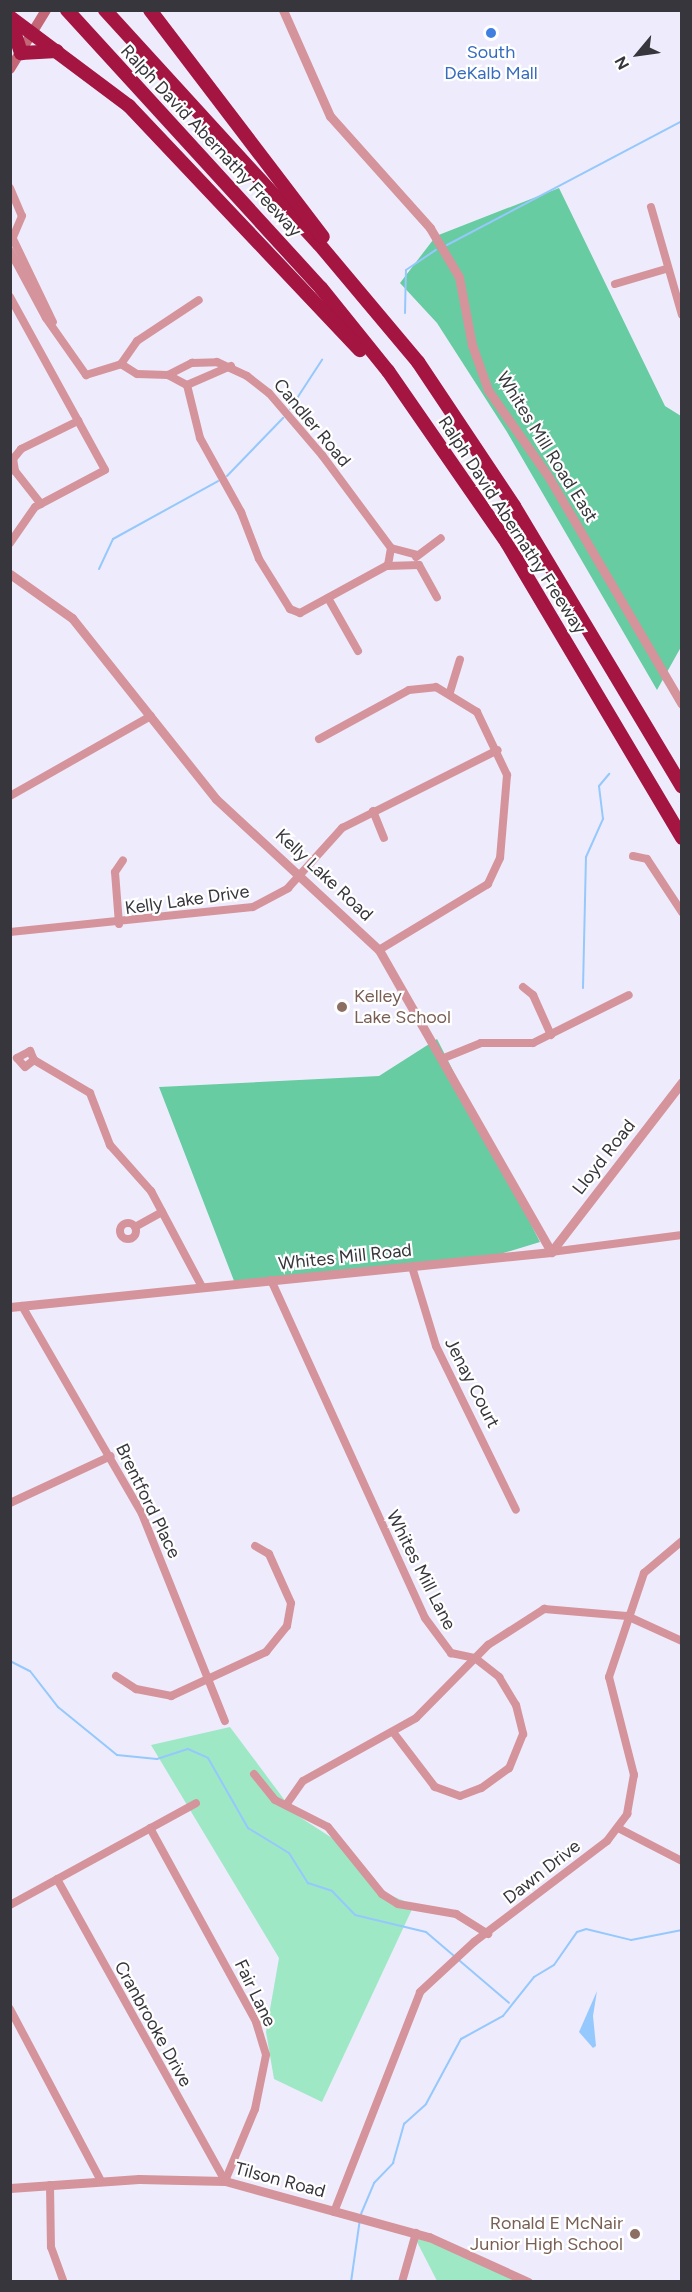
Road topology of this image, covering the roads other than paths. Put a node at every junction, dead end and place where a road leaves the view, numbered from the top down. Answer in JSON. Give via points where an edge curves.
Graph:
{"nodes":[{"id":1,"x":67,"y":10,"type":"edge"},
{"id":2,"x":105,"y":10,"type":"edge"},
{"id":3,"x":150,"y":10,"type":"edge"},
{"id":4,"x":283,"y":10,"type":"edge"},
{"id":5,"x":44,"y":13,"type":"edge"},
{"id":6,"x":10,"y":18,"type":"edge"},
{"id":7,"x":33,"y":33,"type":"junction"},
{"id":8,"x":59,"y":51,"type":"junction"},
{"id":9,"x":21,"y":53,"type":"junction"},
{"id":10,"x":10,"y":69,"type":"edge"},
{"id":11,"x":10,"y":188,"type":"edge"},
{"id":12,"x":651,"y":207,"type":"dead end"},
{"id":13,"x":12,"y":240,"type":"edge"},
{"id":14,"x":10,"y":251,"type":"edge"},
{"id":15,"x":666,"y":269,"type":"junction"},
{"id":16,"x":615,"y":284,"type":"dead end"},
{"id":17,"x":10,"y":297,"type":"edge"},
{"id":18,"x":199,"y":300,"type":"dead end"},
{"id":19,"x":681,"y":315,"type":"edge"},
{"id":20,"x":53,"y":322,"type":"junction"},
{"id":21,"x":398,"y":337,"type":"junction"},
{"id":22,"x":121,"y":364,"type":"junction"},
{"id":23,"x":231,"y":366,"type":"junction"},
{"id":24,"x":168,"y":375,"type":"junction"},
{"id":25,"x":187,"y":385,"type":"junction"},
{"id":26,"x":78,"y":421,"type":"junction"},
{"id":27,"x":444,"y":447,"type":"junction"},
{"id":28,"x":40,"y":504,"type":"junction"},
{"id":29,"x":441,"y":538,"type":"dead end"},
{"id":30,"x":10,"y":543,"type":"edge"},
{"id":31,"x":391,"y":548,"type":"junction"},
{"id":32,"x":417,"y":555,"type":"junction"},
{"id":33,"x":413,"y":564,"type":"junction"},
{"id":34,"x":387,"y":566,"type":"junction"},
{"id":35,"x":10,"y":574,"type":"edge"},
{"id":36,"x":328,"y":597,"type":"junction"},
{"id":37,"x":437,"y":597,"type":"dead end"},
{"id":38,"x":358,"y":651,"type":"dead end"},
{"id":39,"x":460,"y":660,"type":"dead end"},
{"id":40,"x":450,"y":692,"type":"junction"},
{"id":41,"x":681,"y":704,"type":"edge"},
{"id":42,"x":151,"y":716,"type":"junction"},
{"id":43,"x":319,"y":740,"type":"dead end"},
{"id":44,"x":498,"y":750,"type":"junction"},
{"id":45,"x":681,"y":787,"type":"edge"},
{"id":46,"x":10,"y":796,"type":"edge"},
{"id":47,"x":373,"y":811,"type":"junction"},
{"id":48,"x":384,"y":838,"type":"dead end"},
{"id":49,"x":681,"y":838,"type":"edge"},
{"id":50,"x":633,"y":856,"type":"dead end"},
{"id":51,"x":123,"y":860,"type":"dead end"},
{"id":52,"x":302,"y":875,"type":"junction"},
{"id":53,"x":681,"y":912,"type":"edge"},
{"id":54,"x":119,"y":924,"type":"junction"},
{"id":55,"x":10,"y":932,"type":"edge"},
{"id":56,"x":378,"y":950,"type":"junction"},
{"id":57,"x":523,"y":987,"type":"dead end"},
{"id":58,"x":629,"y":995,"type":"dead end"},
{"id":59,"x":551,"y":1035,"type":"junction"},
{"id":60,"x":444,"y":1058,"type":"junction"},
{"id":61,"x":34,"y":1060,"type":"dead end"},
{"id":62,"x":681,"y":1082,"type":"edge"},
{"id":63,"x":162,"y":1212,"type":"junction"},
{"id":64,"x":135,"y":1227,"type":"dead end"},
{"id":65,"x":681,"y":1235,"type":"edge"},
{"id":66,"x":551,"y":1252,"type":"junction"},
{"id":67,"x":412,"y":1267,"type":"junction"},
{"id":68,"x":271,"y":1280,"type":"junction"},
{"id":69,"x":202,"y":1287,"type":"junction"},
{"id":70,"x":22,"y":1306,"type":"junction"},
{"id":71,"x":10,"y":1307,"type":"edge"},
{"id":72,"x":111,"y":1456,"type":"junction"},
{"id":73,"x":10,"y":1503,"type":"edge"},
{"id":74,"x":516,"y":1510,"type":"dead end"},
{"id":75,"x":681,"y":1541,"type":"edge"},
{"id":76,"x":255,"y":1545,"type":"dead end"},
{"id":77,"x":627,"y":1616,"type":"junction"},
{"id":78,"x":681,"y":1641,"type":"edge"},
{"id":79,"x":475,"y":1658,"type":"junction"},
{"id":80,"x":116,"y":1676,"type":"dead end"},
{"id":81,"x":209,"y":1682,"type":"junction"},
{"id":82,"x":225,"y":1721,"type":"dead end"},
{"id":83,"x":393,"y":1732,"type":"junction"},
{"id":84,"x":254,"y":1774,"type":"dead end"},
{"id":85,"x":196,"y":1803,"type":"dead end"},
{"id":86,"x":286,"y":1805,"type":"junction"},
{"id":87,"x":150,"y":1828,"type":"junction"},
{"id":88,"x":618,"y":1828,"type":"junction"},
{"id":89,"x":681,"y":1861,"type":"edge"},
{"id":90,"x":57,"y":1879,"type":"junction"},
{"id":91,"x":10,"y":1905,"type":"edge"},
{"id":92,"x":488,"y":1934,"type":"junction"},
{"id":93,"x":10,"y":2009,"type":"edge"},
{"id":94,"x":101,"y":2181,"type":"junction"},
{"id":95,"x":225,"y":2181,"type":"junction"},
{"id":96,"x":50,"y":2185,"type":"junction"},
{"id":97,"x":10,"y":2188,"type":"edge"},
{"id":98,"x":334,"y":2212,"type":"junction"},
{"id":99,"x":416,"y":2233,"type":"junction"},
{"id":100,"x":64,"y":2282,"type":"edge"},
{"id":101,"x":402,"y":2282,"type":"edge"},
{"id":102,"x":528,"y":2282,"type":"edge"}],
"edges":[{"from":1,"to":27,"type":"highway","name":"Ralph David Abernathy Freeway","via":[[321,288]]},
{"from":2,"to":21,"type":"highway","name":"Ralph David Abernathy Freeway"},
{"from":3,"to":21,"type":"highway"},
{"from":4,"to":41,"type":"street","name":"Whites Mill Road East","via":[[330,116],[430,228],[459,277],[472,345],[488,390],[559,493]]},
{"from":5,"to":7,"type":"main road"},
{"from":6,"to":7,"type":"highway"},
{"from":6,"to":9,"type":"highway"},
{"from":7,"to":8,"type":"highway"},
{"from":7,"to":9,"type":"main road"},
{"from":8,"to":9,"type":"highway"},
{"from":8,"to":27,"type":"highway","via":[[108,87],[179,157]]},
{"from":9,"to":10,"type":"main road"},
{"from":11,"to":13,"type":"street","via":[[22,216]]},
{"from":12,"to":15,"type":"street"},
{"from":13,"to":20,"type":"street"},
{"from":14,"to":20,"type":"street"},
{"from":15,"to":16,"type":"street"},
{"from":15,"to":19,"type":"street"},
{"from":17,"to":26,"type":"street"},
{"from":18,"to":22,"type":"street","via":[[137,341]]},
{"from":20,"to":22,"type":"street","via":[[86,375]]},
{"from":21,"to":45,"type":"highway","name":"Ralph David Abernathy Freeway","via":[[514,506]]},
{"from":22,"to":24,"type":"street","via":[[151,378]]},
{"from":23,"to":24,"type":"street","via":[[192,363]]},
{"from":23,"to":25,"type":"street"},
{"from":23,"to":31,"type":"street","name":"Candler Road","via":[[269,393]]},
{"from":24,"to":25,"type":"street"},
{"from":25,"to":36,"type":"street","via":[[200,438],[280,599],[300,613]]},
{"from":26,"to":28,"type":"street","via":[[105,470]]},
{"from":26,"to":28,"type":"street","via":[[21,448],[13,459],[15,471]]},
{"from":27,"to":49,"type":"highway","name":"Ralph David Abernathy Freeway"},
{"from":28,"to":30,"type":"street"},
{"from":29,"to":32,"type":"street"},
{"from":31,"to":32,"type":"street"},
{"from":31,"to":34,"type":"street"},
{"from":32,"to":33,"type":"street"},
{"from":33,"to":34,"type":"street"},
{"from":33,"to":37,"type":"street","via":[[421,567]]},
{"from":34,"to":36,"type":"street"},
{"from":35,"to":42,"type":"street","name":"Kelly Lake Road","via":[[72,618]]},
{"from":36,"to":38,"type":"street"},
{"from":39,"to":40,"type":"street"},
{"from":40,"to":43,"type":"street","via":[[427,686],[409,690]]},
{"from":40,"to":44,"type":"street","via":[[477,712]]},
{"from":42,"to":46,"type":"street"},
{"from":42,"to":52,"type":"street","name":"Kelly Lake Road","via":[[216,799]]},
{"from":44,"to":47,"type":"street","name":"Kelly Lake Drive"},
{"from":44,"to":56,"type":"street","via":[[508,786],[494,876],[466,902],[418,923]]},
{"from":47,"to":48,"type":"street"},
{"from":47,"to":52,"type":"street","name":"Kelly Lake Drive","via":[[342,828]]},
{"from":50,"to":53,"type":"street","via":[[647,859]]},
{"from":51,"to":54,"type":"street","via":[[115,872]]},
{"from":52,"to":54,"type":"street","name":"Kelly Lake Drive","via":[[253,908]]},
{"from":52,"to":56,"type":"street","name":"Kelly Lake Road"},
{"from":54,"to":55,"type":"street","name":"Kelly Lake Drive"},
{"from":56,"to":60,"type":"street","name":"Kelly Lake Road"},
{"from":57,"to":59,"type":"street","via":[[534,996]]},
{"from":58,"to":59,"type":"street"},
{"from":59,"to":60,"type":"street","via":[[533,1043],[481,1043]]},
{"from":60,"to":66,"type":"street","name":"Kelly Lake Road"},
{"from":61,"to":63,"type":"street","via":[[90,1093],[110,1145],[146,1185]]},
{"from":62,"to":66,"type":"street","name":"Lloyd Road"},
{"from":63,"to":64,"type":"street"},
{"from":63,"to":69,"type":"street"},
{"from":65,"to":66,"type":"street","name":"Whites Mill Road"},
{"from":66,"to":67,"type":"street","name":"Whites Mill Road"},
{"from":67,"to":68,"type":"street","name":"Whites Mill Road"},
{"from":67,"to":74,"type":"street","name":"Jenay Court","via":[[436,1347]]},
{"from":68,"to":69,"type":"street","name":"Whites Mill Road"},
{"from":68,"to":79,"type":"street","name":"Whites Mill Lane","via":[[425,1618],[451,1653]]},
{"from":69,"to":70,"type":"street","name":"Whites Mill Road"},
{"from":70,"to":71,"type":"street","name":"Whites Mill Road"},
{"from":70,"to":72,"type":"street","name":"Brentford Place"},
{"from":72,"to":73,"type":"street"},
{"from":72,"to":81,"type":"street","name":"Brentford Place","via":[[142,1514]]},
{"from":75,"to":77,"type":"street","name":"Dawn Drive","via":[[644,1572]]},
{"from":76,"to":81,"type":"street","via":[[268,1554],[291,1603],[279,1639],[248,1663]]},
{"from":77,"to":78,"type":"street"},
{"from":77,"to":79,"type":"street","via":[[544,1609]]},
{"from":77,"to":88,"type":"street","name":"Dawn Drive","via":[[609,1677],[634,1775],[632,1797]]},
{"from":79,"to":83,"type":"street","via":[[425,1712]]},
{"from":79,"to":83,"type":"street","name":"Whites Mill Lane","via":[[499,1677],[521,1716],[521,1751],[501,1775],[470,1794],[444,1792],[419,1770]]},
{"from":80,"to":81,"type":"street","via":[[136,1689],[162,1696]]},
{"from":81,"to":82,"type":"street","name":"Brentford Place"},
{"from":83,"to":86,"type":"street","via":[[303,1781]]},
{"from":84,"to":86,"type":"street"},
{"from":85,"to":87,"type":"street"},
{"from":86,"to":92,"type":"street","via":[[328,1827],[382,1894],[398,1904],[456,1914]]},
{"from":87,"to":90,"type":"street"},
{"from":87,"to":95,"type":"street","name":"Fair Lane","via":[[256,2022],[266,2055],[255,2109]]},
{"from":88,"to":89,"type":"street"},
{"from":88,"to":92,"type":"street","name":"Dawn Drive"},
{"from":90,"to":91,"type":"street"},
{"from":90,"to":95,"type":"street","name":"Cranbrooke Drive"},
{"from":92,"to":98,"type":"street","name":"Dawn Drive","via":[[426,1984],[415,2001]]},
{"from":93,"to":94,"type":"street"},
{"from":94,"to":95,"type":"street","name":"Tilson Road"},
{"from":94,"to":96,"type":"street","name":"Tilson Road"},
{"from":95,"to":98,"type":"street","name":"Tilson Road"},
{"from":96,"to":97,"type":"street","name":"Tilson Road"},
{"from":96,"to":100,"type":"street","via":[[51,2247]]},
{"from":98,"to":99,"type":"street","name":"Tilson Road"},
{"from":99,"to":101,"type":"street"},
{"from":99,"to":102,"type":"street","name":"Tilson Road"}]}
